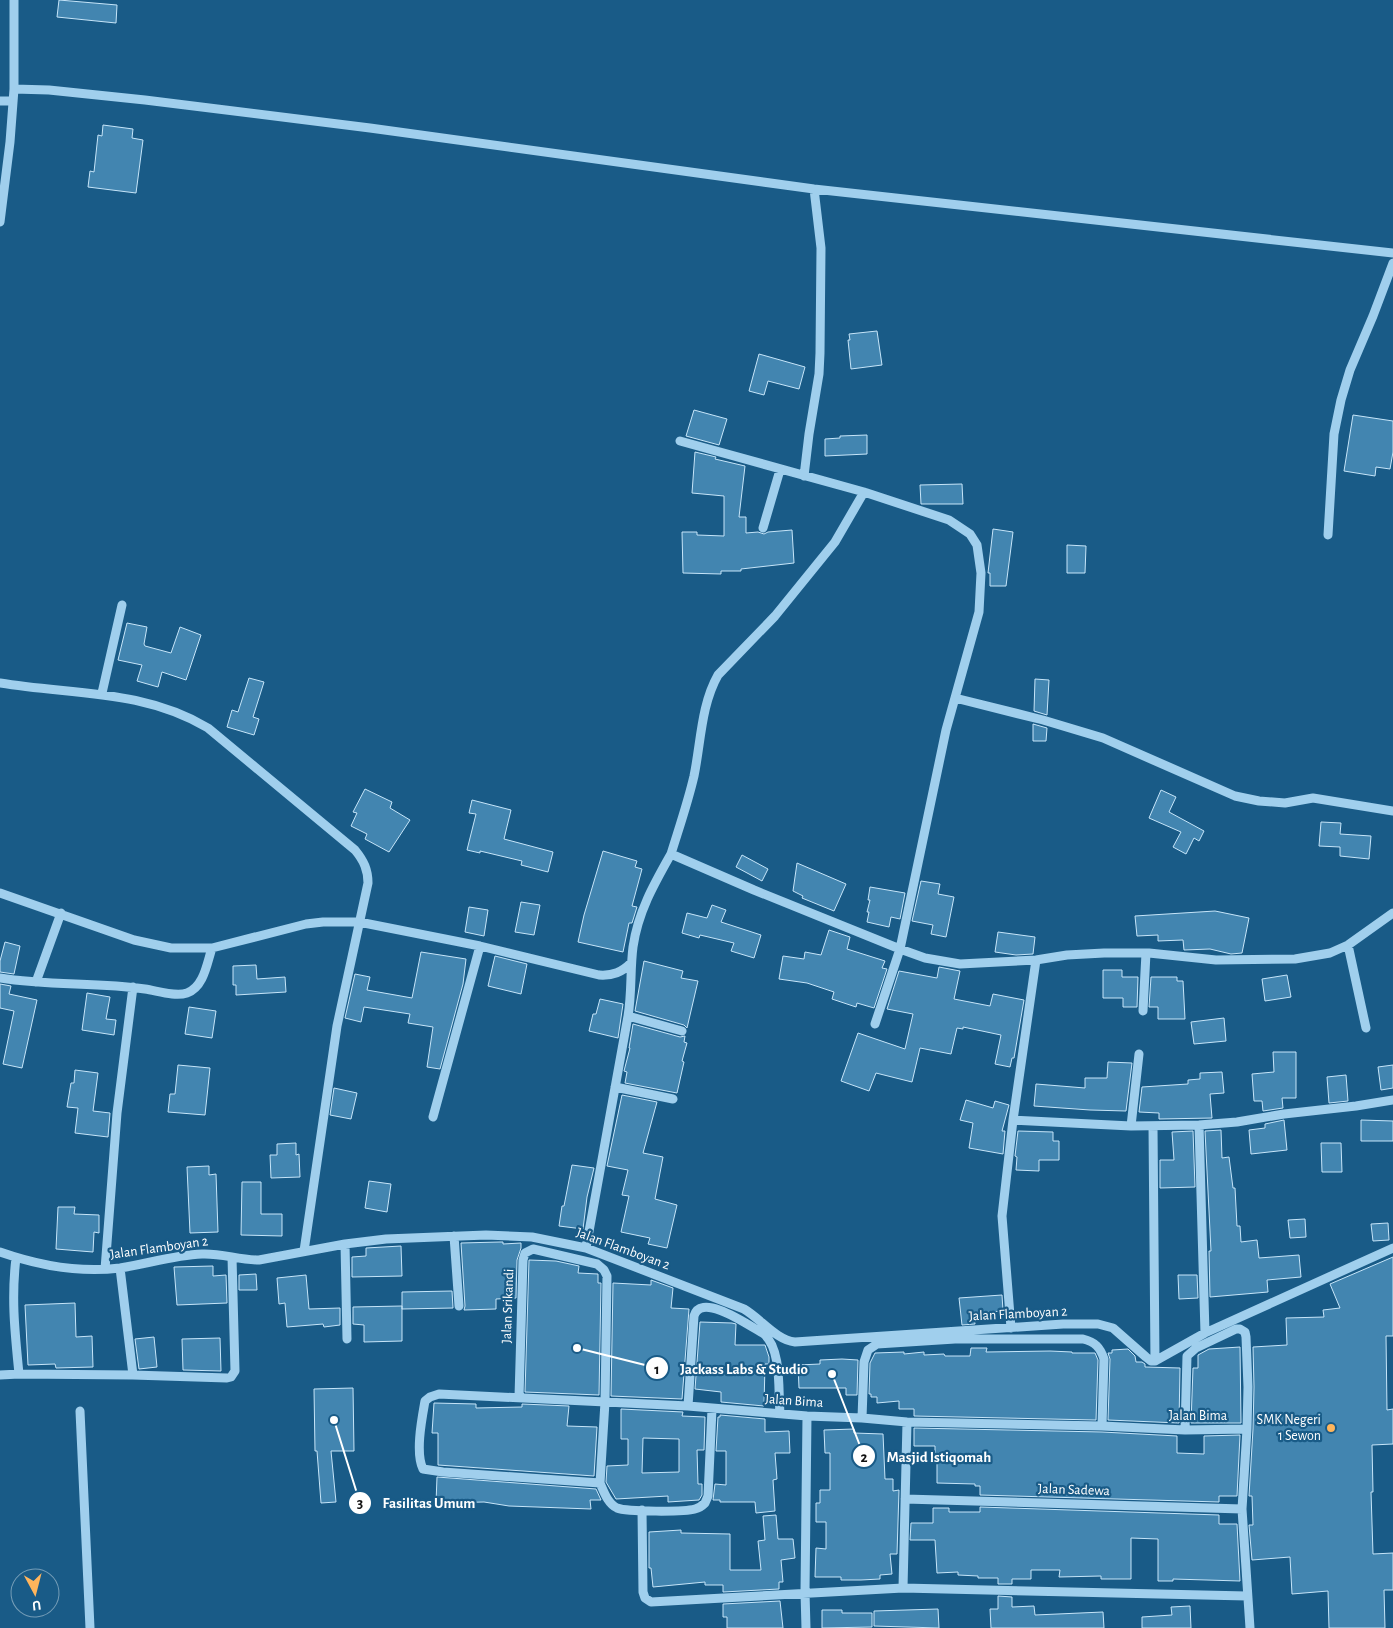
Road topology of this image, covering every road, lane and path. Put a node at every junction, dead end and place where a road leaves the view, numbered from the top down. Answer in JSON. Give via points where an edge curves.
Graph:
{"nodes":[{"id":1,"x":14,"y":0,"type":"edge"},
{"id":2,"x":14,"y":89,"type":"junction"},
{"id":3,"x":0,"y":101,"type":"edge"},
{"id":4,"x":13,"y":101,"type":"junction"},
{"id":5,"x":814,"y":188,"type":"junction"},
{"id":6,"x":0,"y":222,"type":"edge"},
{"id":7,"x":1393,"y":254,"type":"edge"},
{"id":8,"x":1393,"y":263,"type":"edge"},
{"id":9,"x":680,"y":441,"type":"dead end"},
{"id":10,"x":780,"y":470,"type":"junction"},
{"id":11,"x":804,"y":476,"type":"junction"},
{"id":12,"x":864,"y":492,"type":"junction"},
{"id":13,"x":763,"y":528,"type":"dead end"},
{"id":14,"x":1328,"y":535,"type":"dead end"},
{"id":15,"x":122,"y":605,"type":"dead end"},
{"id":16,"x":0,"y":683,"type":"edge"},
{"id":17,"x":102,"y":693,"type":"junction"},
{"id":18,"x":955,"y":698,"type":"junction"},
{"id":19,"x":1393,"y":811,"type":"edge"},
{"id":20,"x":671,"y":854,"type":"junction"},
{"id":21,"x":0,"y":893,"type":"edge"},
{"id":22,"x":61,"y":913,"type":"junction"},
{"id":23,"x":1393,"y":913,"type":"edge"},
{"id":24,"x":359,"y":922,"type":"junction"},
{"id":25,"x":1348,"y":945,"type":"junction"},
{"id":26,"x":480,"y":946,"type":"junction"},
{"id":27,"x":212,"y":948,"type":"junction"},
{"id":28,"x":900,"y":949,"type":"junction"},
{"id":29,"x":1146,"y":953,"type":"junction"},
{"id":30,"x":1036,"y":960,"type":"junction"},
{"id":31,"x":631,"y":963,"type":"junction"},
{"id":32,"x":0,"y":978,"type":"edge"},
{"id":33,"x":36,"y":982,"type":"junction"},
{"id":34,"x":133,"y":987,"type":"junction"},
{"id":35,"x":1143,"y":1011,"type":"dead end"},
{"id":36,"x":628,"y":1016,"type":"junction"},
{"id":37,"x":875,"y":1024,"type":"dead end"},
{"id":38,"x":1366,"y":1028,"type":"dead end"},
{"id":39,"x":682,"y":1031,"type":"dead end"},
{"id":40,"x":1139,"y":1054,"type":"dead end"},
{"id":41,"x":615,"y":1086,"type":"junction"},
{"id":42,"x":673,"y":1098,"type":"dead end"},
{"id":43,"x":1393,"y":1100,"type":"edge"},
{"id":44,"x":433,"y":1117,"type":"dead end"},
{"id":45,"x":1013,"y":1120,"type":"junction"},
{"id":46,"x":1199,"y":1125,"type":"junction"},
{"id":47,"x":1131,"y":1126,"type":"junction"},
{"id":48,"x":1153,"y":1126,"type":"junction"},
{"id":49,"x":454,"y":1236,"type":"junction"},
{"id":50,"x":345,"y":1244,"type":"junction"},
{"id":51,"x":586,"y":1248,"type":"junction"},
{"id":52,"x":1393,"y":1248,"type":"edge"},
{"id":53,"x":304,"y":1251,"type":"junction"},
{"id":54,"x":0,"y":1252,"type":"edge"},
{"id":55,"x":232,"y":1257,"type":"junction"},
{"id":56,"x":16,"y":1258,"type":"junction"},
{"id":57,"x":120,"y":1268,"type":"junction"},
{"id":58,"x":106,"y":1269,"type":"junction"},
{"id":59,"x":459,"y":1306,"type":"dead end"},
{"id":60,"x":1011,"y":1328,"type":"junction"},
{"id":61,"x":1205,"y":1333,"type":"junction"},
{"id":62,"x":347,"y":1339,"type":"dead end"},
{"id":63,"x":1154,"y":1361,"type":"junction"},
{"id":64,"x":19,"y":1374,"type":"junction"},
{"id":65,"x":0,"y":1375,"type":"edge"},
{"id":66,"x":133,"y":1375,"type":"junction"},
{"id":67,"x":518,"y":1397,"type":"junction"},
{"id":68,"x":605,"y":1402,"type":"junction"},
{"id":69,"x":688,"y":1406,"type":"junction"},
{"id":70,"x":712,"y":1409,"type":"junction"},
{"id":71,"x":80,"y":1410,"type":"dead end"},
{"id":72,"x":780,"y":1413,"type":"junction"},
{"id":73,"x":807,"y":1416,"type":"junction"},
{"id":74,"x":862,"y":1418,"type":"junction"},
{"id":75,"x":907,"y":1422,"type":"junction"},
{"id":76,"x":1102,"y":1426,"type":"junction"},
{"id":77,"x":1185,"y":1430,"type":"junction"},
{"id":78,"x":1247,"y":1433,"type":"junction"},
{"id":79,"x":600,"y":1483,"type":"junction"},
{"id":80,"x":905,"y":1499,"type":"junction"},
{"id":81,"x":1242,"y":1509,"type":"junction"},
{"id":82,"x":642,"y":1510,"type":"junction"},
{"id":83,"x":903,"y":1588,"type":"junction"},
{"id":84,"x":805,"y":1592,"type":"junction"},
{"id":85,"x":1247,"y":1596,"type":"junction"},
{"id":86,"x":90,"y":1628,"type":"edge"},
{"id":87,"x":806,"y":1628,"type":"edge"},
{"id":88,"x":1250,"y":1628,"type":"edge"}],
"edges":[{"from":1,"to":2,"type":"street"},
{"from":2,"to":4,"type":"street"},
{"from":2,"to":5,"type":"street","via":[[49,90],[370,128]]},
{"from":3,"to":4,"type":"street"},
{"from":4,"to":6,"type":"street"},
{"from":5,"to":7,"type":"street"},
{"from":5,"to":11,"type":"street","via":[[821,248],[820,353]]},
{"from":8,"to":14,"type":"street","via":[[1341,400],[1334,434]]},
{"from":9,"to":10,"type":"street"},
{"from":10,"to":11,"type":"street"},
{"from":10,"to":13,"type":"street"},
{"from":11,"to":12,"type":"street"},
{"from":12,"to":18,"type":"street","via":[[949,520],[970,534],[977,544],[981,573],[979,612]]},
{"from":12,"to":20,"type":"street","via":[[835,542],[775,616],[712,685],[694,777]]},
{"from":15,"to":17,"type":"street"},
{"from":16,"to":17,"type":"street"},
{"from":17,"to":24,"type":"street","via":[[169,710],[208,728],[356,850],[368,874]]},
{"from":18,"to":19,"type":"street","via":[[1102,738],[1235,796],[1285,803],[1313,798]]},
{"from":18,"to":28,"type":"street"},
{"from":20,"to":28,"type":"street"},
{"from":20,"to":31,"type":"street","via":[[639,918]]},
{"from":21,"to":22,"type":"street"},
{"from":22,"to":27,"type":"street","via":[[153,945]]},
{"from":22,"to":33,"type":"street"},
{"from":23,"to":25,"type":"street"},
{"from":24,"to":26,"type":"street"},
{"from":24,"to":27,"type":"street","via":[[306,924]]},
{"from":24,"to":53,"type":"street","via":[[337,1026]]},
{"from":25,"to":29,"type":"street","via":[[1330,953],[1295,959],[1216,960]]},
{"from":25,"to":38,"type":"street"},
{"from":26,"to":31,"type":"street","via":[[600,975],[616,974]]},
{"from":26,"to":44,"type":"street"},
{"from":27,"to":34,"type":"street","via":[[201,981],[188,993]]},
{"from":28,"to":30,"type":"street","via":[[960,964]]},
{"from":28,"to":37,"type":"street"},
{"from":29,"to":30,"type":"street","via":[[1067,955]]},
{"from":29,"to":35,"type":"street"},
{"from":30,"to":45,"type":"street"},
{"from":31,"to":36,"type":"street","via":[[632,994]]},
{"from":32,"to":33,"type":"street"},
{"from":33,"to":34,"type":"street"},
{"from":34,"to":58,"type":"street","via":[[117,1113]]},
{"from":36,"to":39,"type":"street"},
{"from":36,"to":41,"type":"street"},
{"from":40,"to":47,"type":"street"},
{"from":41,"to":42,"type":"street"},
{"from":41,"to":51,"type":"street"},
{"from":43,"to":46,"type":"street"},
{"from":45,"to":47,"type":"street"},
{"from":45,"to":60,"type":"street","via":[[1002,1216]]},
{"from":46,"to":48,"type":"street"},
{"from":46,"to":61,"type":"street"},
{"from":47,"to":48,"type":"street"},
{"from":48,"to":63,"type":"street"},
{"from":49,"to":50,"type":"street","name":"Jalan Flamboyan 2"},
{"from":49,"to":51,"type":"street","name":"Jalan Flamboyan 2","via":[[532,1237]]},
{"from":49,"to":59,"type":"street"},
{"from":50,"to":53,"type":"street","name":"Jalan Flamboyan 2"},
{"from":50,"to":62,"type":"street"},
{"from":51,"to":60,"type":"street","name":"Jalan Flamboyan 2","via":[[744,1309],[788,1341]]},
{"from":52,"to":61,"type":"street"},
{"from":53,"to":55,"type":"street","name":"Jalan Flamboyan 2","via":[[258,1260]]},
{"from":54,"to":56,"type":"street","name":"Jalan Flamboyan 2"},
{"from":55,"to":57,"type":"street","name":"Jalan Flamboyan 2","via":[[202,1254]]},
{"from":55,"to":66,"type":"street","via":[[235,1372],[227,1378]]},
{"from":56,"to":58,"type":"street","name":"Jalan Flamboyan 2","via":[[67,1268]]},
{"from":56,"to":64,"type":"street","via":[[12,1314]]},
{"from":57,"to":58,"type":"street","name":"Jalan Flamboyan 2"},
{"from":57,"to":66,"type":"street"},
{"from":60,"to":63,"type":"street","name":"Jalan Flamboyan 2","via":[[1098,1324],[1113,1328]]},
{"from":61,"to":63,"type":"street"},
{"from":64,"to":65,"type":"street"},
{"from":64,"to":66,"type":"street"},
{"from":67,"to":68,"type":"street","name":"Jalan Bima"},
{"from":67,"to":68,"type":"street","name":"Jalan Srikandi","via":[[523,1260],[525,1253],[534,1249],[597,1264],[604,1270],[608,1282]]},
{"from":67,"to":79,"type":"street","name":"Jalan Bima","via":[[439,1394],[430,1397],[425,1401],[420,1434],[422,1469]]},
{"from":68,"to":69,"type":"street","name":"Jalan Bima"},
{"from":68,"to":79,"type":"street"},
{"from":69,"to":70,"type":"street","name":"Jalan Bima"},
{"from":69,"to":72,"type":"street","via":[[694,1316],[699,1308],[709,1307],[770,1339],[776,1355]]},
{"from":70,"to":72,"type":"street","name":"Jalan Bima"},
{"from":70,"to":82,"type":"street","via":[[705,1503],[693,1510]]},
{"from":71,"to":86,"type":"street"},
{"from":72,"to":73,"type":"street","name":"Jalan Bima"},
{"from":73,"to":74,"type":"street","name":"Jalan Bima"},
{"from":73,"to":84,"type":"street"},
{"from":74,"to":75,"type":"street","name":"Jalan Bima"},
{"from":74,"to":76,"type":"street","via":[[864,1362],[868,1350],[877,1344],[963,1339],[1083,1339],[1093,1342],[1104,1359]]},
{"from":75,"to":76,"type":"street","name":"Jalan Bima"},
{"from":75,"to":80,"type":"street"},
{"from":76,"to":77,"type":"street","name":"Jalan Bima"},
{"from":77,"to":78,"type":"street","name":"Jalan Bima"},
{"from":77,"to":78,"type":"street","via":[[1187,1356],[1236,1328],[1245,1332],[1246,1337]]},
{"from":78,"to":81,"type":"street"},
{"from":79,"to":82,"type":"street","via":[[605,1495],[618,1508]]},
{"from":80,"to":81,"type":"street","name":"Jalan Sadewa"},
{"from":80,"to":83,"type":"street"},
{"from":81,"to":85,"type":"street"},
{"from":82,"to":84,"type":"street","via":[[643,1592],[651,1602]]},
{"from":83,"to":84,"type":"street"},
{"from":83,"to":85,"type":"street"},
{"from":84,"to":87,"type":"street"},
{"from":85,"to":88,"type":"street"}]}
